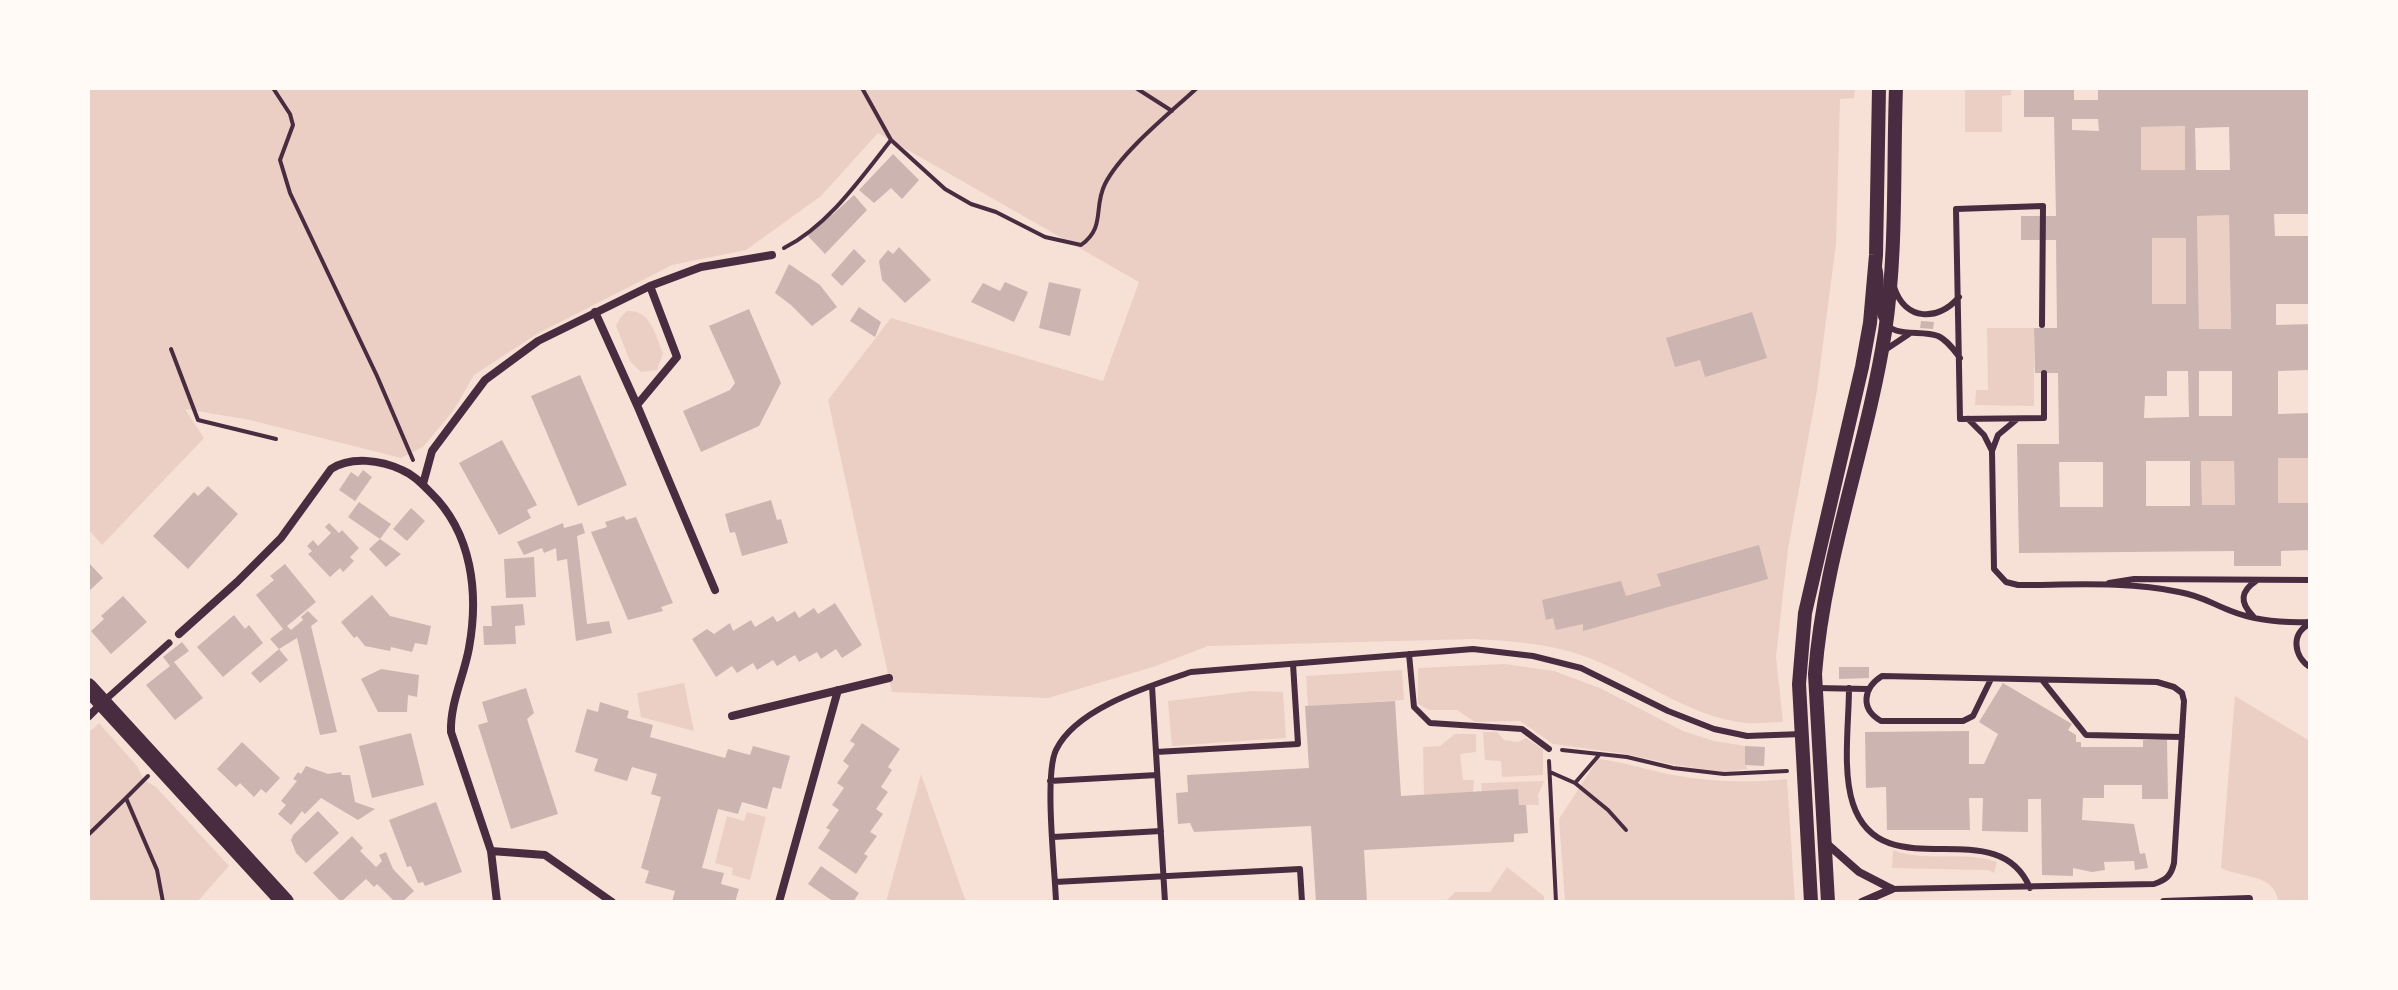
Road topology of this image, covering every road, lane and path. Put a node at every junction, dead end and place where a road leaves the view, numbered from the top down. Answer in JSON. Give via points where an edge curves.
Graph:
{"nodes":[{"id":1,"x":273,"y":88,"type":"edge"},
{"id":2,"x":862,"y":88,"type":"edge"},
{"id":3,"x":1136,"y":88,"type":"edge"},
{"id":4,"x":1197,"y":88,"type":"edge"},
{"id":5,"x":1879,"y":88,"type":"edge"},
{"id":6,"x":1896,"y":88,"type":"edge"},
{"id":7,"x":1172,"y":111,"type":"junction"},
{"id":8,"x":891,"y":140,"type":"junction"},
{"id":9,"x":772,"y":255,"type":"joint"},
{"id":10,"x":1876,"y":255,"type":"junction"},
{"id":11,"x":1891,"y":277,"type":"junction"},
{"id":12,"x":650,"y":286,"type":"junction"},
{"id":13,"x":1959,"y":297,"type":"junction"},
{"id":14,"x":595,"y":312,"type":"junction"},
{"id":15,"x":1886,"y":323,"type":"junction"},
{"id":16,"x":2042,"y":325,"type":"dead end"},
{"id":17,"x":1909,"y":334,"type":"junction"},
{"id":18,"x":171,"y":349,"type":"dead end"},
{"id":19,"x":1880,"y":355,"type":"junction"},
{"id":20,"x":1960,"y":358,"type":"junction"},
{"id":21,"x":2044,"y":373,"type":"dead end"},
{"id":22,"x":637,"y":405,"type":"junction"},
{"id":23,"x":2020,"y":418,"type":"junction"},
{"id":24,"x":1968,"y":419,"type":"junction"},
{"id":25,"x":276,"y":439,"type":"dead end"},
{"id":26,"x":1992,"y":451,"type":"junction"},
{"id":27,"x":423,"y":484,"type":"junction"},
{"id":28,"x":2257,"y":580,"type":"junction"},
{"id":29,"x":2310,"y":580,"type":"edge"},
{"id":30,"x":2098,"y":585,"type":"junction"},
{"id":31,"x":715,"y":590,"type":"dead end"},
{"id":32,"x":2264,"y":620,"type":"junction"},
{"id":33,"x":2310,"y":623,"type":"edge"},
{"id":34,"x":179,"y":634,"type":"dead end"},
{"id":35,"x":169,"y":643,"type":"dead end"},
{"id":36,"x":1409,"y":654,"type":"junction"},
{"id":37,"x":1293,"y":664,"type":"junction"},
{"id":38,"x":2310,"y":667,"type":"edge"},
{"id":39,"x":889,"y":678,"type":"dead end"},
{"id":40,"x":1991,"y":679,"type":"junction"},
{"id":41,"x":2042,"y":680,"type":"junction"},
{"id":42,"x":1152,"y":686,"type":"junction"},
{"id":43,"x":88,"y":687,"type":"edge"},
{"id":44,"x":1816,"y":688,"type":"junction"},
{"id":45,"x":1849,"y":688,"type":"junction"},
{"id":46,"x":1868,"y":689,"type":"junction"},
{"id":47,"x":838,"y":690,"type":"junction"},
{"id":48,"x":102,"y":703,"type":"junction"},
{"id":49,"x":732,"y":716,"type":"dead end"},
{"id":50,"x":88,"y":717,"type":"edge"},
{"id":51,"x":1802,"y":734,"type":"junction"},
{"id":52,"x":2182,"y":737,"type":"junction"},
{"id":53,"x":1549,"y":749,"type":"junction"},
{"id":54,"x":1156,"y":752,"type":"junction"},
{"id":55,"x":1600,"y":754,"type":"junction"},
{"id":56,"x":159,"y":766,"type":"junction"},
{"id":57,"x":1789,"y":771,"type":"dead end"},
{"id":58,"x":1550,"y":772,"type":"junction"},
{"id":59,"x":1157,"y":775,"type":"junction"},
{"id":60,"x":1050,"y":781,"type":"junction"},
{"id":61,"x":1575,"y":783,"type":"junction"},
{"id":62,"x":126,"y":798,"type":"junction"},
{"id":63,"x":1626,"y":830,"type":"dead end"},
{"id":64,"x":1161,"y":831,"type":"junction"},
{"id":65,"x":88,"y":835,"type":"edge"},
{"id":66,"x":1053,"y":837,"type":"junction"},
{"id":67,"x":1824,"y":842,"type":"junction"},
{"id":68,"x":491,"y":851,"type":"junction"},
{"id":69,"x":1163,"y":876,"type":"junction"},
{"id":70,"x":1055,"y":882,"type":"junction"},
{"id":71,"x":2030,"y":888,"type":"junction"},
{"id":72,"x":1892,"y":889,"type":"junction"},
{"id":73,"x":2249,"y":899,"type":"dead end"},
{"id":74,"x":163,"y":902,"type":"edge"},
{"id":75,"x":285,"y":902,"type":"edge"},
{"id":76,"x":497,"y":902,"type":"edge"},
{"id":77,"x":612,"y":902,"type":"edge"},
{"id":78,"x":779,"y":902,"type":"edge"},
{"id":79,"x":1056,"y":902,"type":"edge"},
{"id":80,"x":1165,"y":902,"type":"edge"},
{"id":81,"x":1302,"y":902,"type":"edge"},
{"id":82,"x":1556,"y":902,"type":"edge"},
{"id":83,"x":1811,"y":902,"type":"edge"},
{"id":84,"x":1828,"y":902,"type":"edge"},
{"id":85,"x":1862,"y":902,"type":"edge"},
{"id":86,"x":2164,"y":902,"type":"edge"}],
"edges":[{"from":1,"to":27,"type":"path","via":[[293,125],[280,160],[290,193]]},
{"from":2,"to":8,"type":"path"},
{"from":3,"to":7,"type":"path"},
{"from":4,"to":7,"type":"path"},
{"from":5,"to":10,"type":"street"},
{"from":6,"to":11,"type":"street"},
{"from":7,"to":8,"type":"path","via":[[1106,182],[1097,229],[1081,245],[1045,237],[971,204],[945,189]]},
{"from":8,"to":9,"type":"path","via":[[801,240]]},
{"from":9,"to":12,"type":"street","via":[[701,267]]},
{"from":10,"to":15,"type":"lane","via":[[1883,281],[1880,311]]},
{"from":10,"to":51,"type":"street","via":[[1862,367],[1805,613],[1799,684]]},
{"from":11,"to":13,"type":"lane","via":[[1904,304],[1921,314],[1945,310]]},
{"from":11,"to":15,"type":"street"},
{"from":12,"to":14,"type":"street"},
{"from":12,"to":22,"type":"street","via":[[677,357]]},
{"from":13,"to":16,"type":"lane","via":[[1956,209],[2043,206]]},
{"from":13,"to":20,"type":"lane"},
{"from":14,"to":22,"type":"street"},
{"from":14,"to":27,"type":"street","via":[[538,341],[485,380],[432,451]]},
{"from":15,"to":17,"type":"lane"},
{"from":15,"to":19,"type":"street"},
{"from":17,"to":19,"type":"lane"},
{"from":17,"to":20,"type":"lane","via":[[1937,336]]},
{"from":18,"to":25,"type":"path","via":[[198,420]]},
{"from":19,"to":44,"type":"street","via":[[1825,593]]},
{"from":20,"to":24,"type":"lane","via":[[1960,419]]},
{"from":21,"to":23,"type":"lane","via":[[2044,418]]},
{"from":22,"to":31,"type":"street"},
{"from":23,"to":24,"type":"lane"},
{"from":23,"to":26,"type":"lane","via":[[2004,428]]},
{"from":24,"to":26,"type":"lane"},
{"from":26,"to":30,"type":"lane","via":[[1998,576],[2018,585]]},
{"from":27,"to":34,"type":"street","via":[[389,465],[339,464],[325,475],[281,538]]},
{"from":27,"to":68,"type":"street","via":[[446,507],[469,565],[472,624],[451,732]]},
{"from":28,"to":29,"type":"lane"},
{"from":28,"to":30,"type":"lane","via":[[2134,579]]},
{"from":28,"to":32,"type":"lane","via":[[2242,599]]},
{"from":30,"to":32,"type":"lane","via":[[2205,597]]},
{"from":32,"to":33,"type":"lane"},
{"from":33,"to":38,"type":"lane","via":[[2299,634],[2296,648]]},
{"from":35,"to":48,"type":"street"},
{"from":36,"to":37,"type":"lane"},
{"from":36,"to":51,"type":"lane","via":[[1473,649],[1533,656],[1581,668],[1714,729],[1747,736]]},
{"from":36,"to":53,"type":"lane","via":[[1414,707],[1430,723],[1522,729]]},
{"from":37,"to":42,"type":"lane","via":[[1191,672]]},
{"from":37,"to":54,"type":"lane","via":[[1298,744]]},
{"from":39,"to":47,"type":"street"},
{"from":40,"to":41,"type":"lane"},
{"from":40,"to":46,"type":"lane","via":[[1882,676]]},
{"from":40,"to":46,"type":"lane","via":[[1973,716],[1963,721],[1881,721],[1867,707]]},
{"from":41,"to":52,"type":"lane","via":[[2086,735]]},
{"from":41,"to":52,"type":"lane","via":[[2157,682],[2174,687],[2184,701]]},
{"from":42,"to":54,"type":"lane"},
{"from":42,"to":60,"type":"lane","via":[[1085,717],[1055,751]]},
{"from":43,"to":48,"type":"main road"},
{"from":44,"to":45,"type":"lane"},
{"from":44,"to":67,"type":"street"},
{"from":45,"to":46,"type":"lane"},
{"from":45,"to":71,"type":"lane","via":[[1848,783],[1853,806],[1867,828],[1882,842],[1906,848],[1981,850],[2009,860]]},
{"from":47,"to":49,"type":"street"},
{"from":47,"to":78,"type":"street"},
{"from":48,"to":50,"type":"street"},
{"from":48,"to":56,"type":"main road"},
{"from":51,"to":83,"type":"street"},
{"from":52,"to":71,"type":"lane","via":[[2174,863],[2164,881]]},
{"from":53,"to":55,"type":"path"},
{"from":53,"to":58,"type":"path"},
{"from":54,"to":59,"type":"lane"},
{"from":55,"to":57,"type":"path","via":[[1724,774]]},
{"from":55,"to":61,"type":"path"},
{"from":56,"to":62,"type":"path"},
{"from":56,"to":75,"type":"main road"},
{"from":58,"to":61,"type":"path"},
{"from":58,"to":82,"type":"path"},
{"from":59,"to":60,"type":"lane"},
{"from":59,"to":64,"type":"lane"},
{"from":60,"to":66,"type":"lane"},
{"from":61,"to":63,"type":"path"},
{"from":62,"to":65,"type":"path"},
{"from":62,"to":74,"type":"path","via":[[157,870]]},
{"from":64,"to":66,"type":"lane"},
{"from":64,"to":69,"type":"lane"},
{"from":66,"to":70,"type":"lane"},
{"from":67,"to":72,"type":"street","via":[[1859,872]]},
{"from":67,"to":84,"type":"street"},
{"from":68,"to":76,"type":"street"},
{"from":68,"to":77,"type":"street","via":[[545,855]]},
{"from":69,"to":70,"type":"lane"},
{"from":69,"to":80,"type":"lane"},
{"from":69,"to":81,"type":"lane","via":[[1300,869]]},
{"from":70,"to":79,"type":"lane"},
{"from":71,"to":72,"type":"lane"},
{"from":72,"to":85,"type":"street"},
{"from":73,"to":86,"type":"street"}]}
